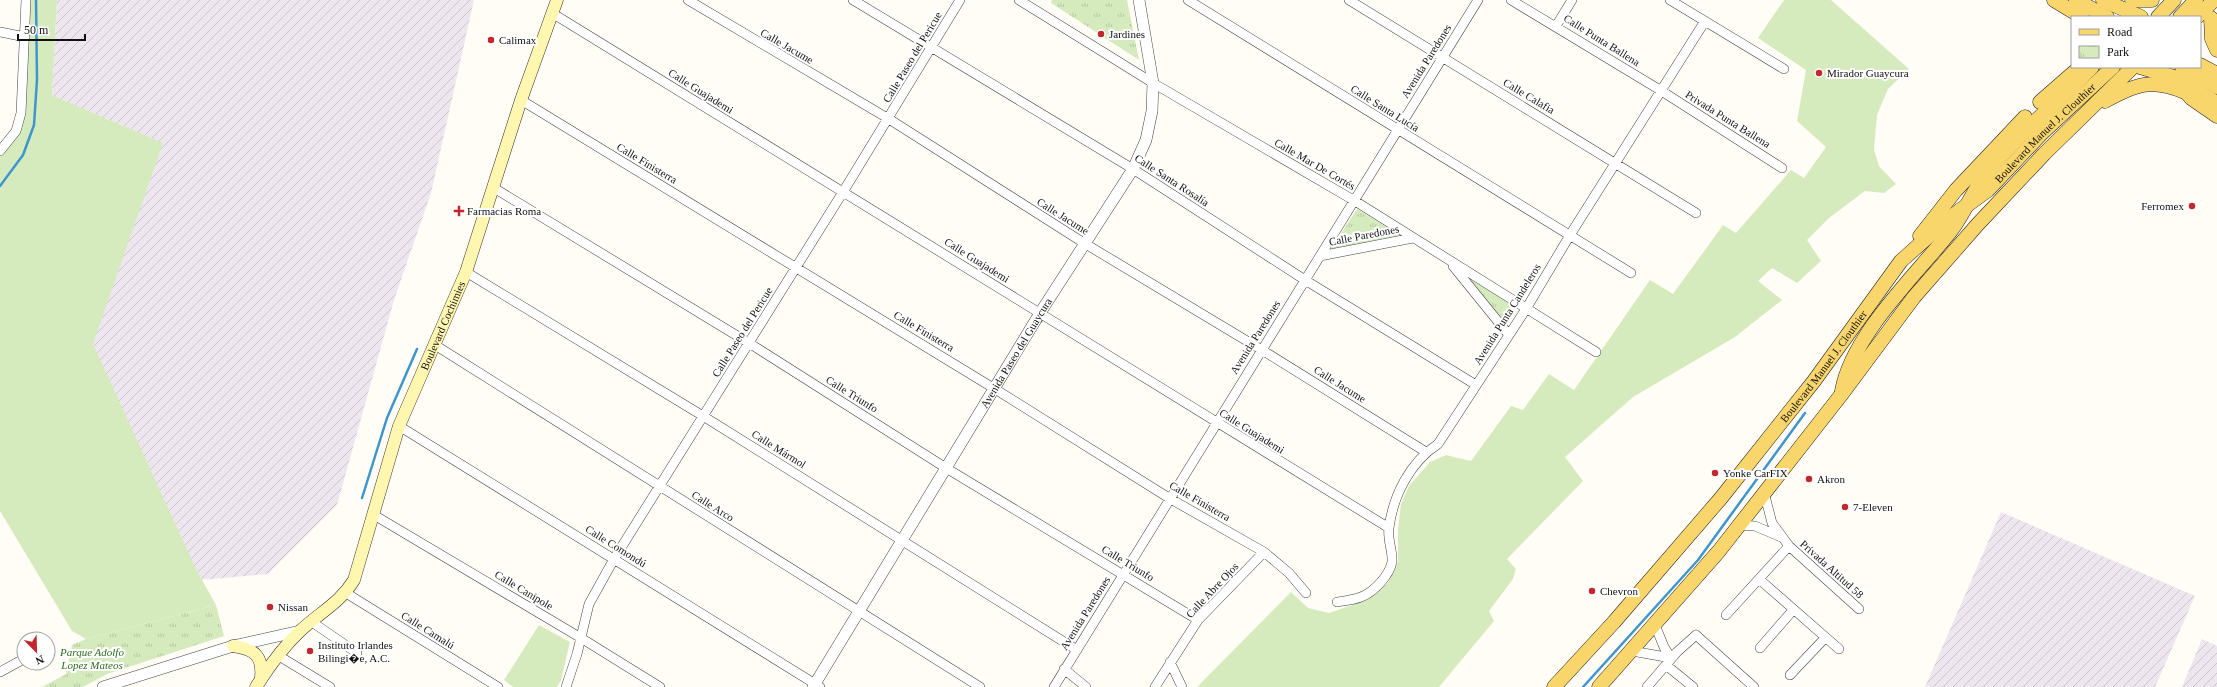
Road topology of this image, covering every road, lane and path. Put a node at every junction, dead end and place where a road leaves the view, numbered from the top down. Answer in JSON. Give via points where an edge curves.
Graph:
{"nodes":[{"id":1,"x":26,"y":0,"type":"edge"},
{"id":2,"x":556,"y":0,"type":"edge"},
{"id":3,"x":688,"y":0,"type":"edge"},
{"id":4,"x":853,"y":0,"type":"edge"},
{"id":5,"x":1020,"y":0,"type":"edge"},
{"id":6,"x":1140,"y":0,"type":"edge"},
{"id":7,"x":1188,"y":0,"type":"edge"},
{"id":8,"x":1349,"y":0,"type":"edge"},
{"id":9,"x":1478,"y":0,"type":"edge"},
{"id":10,"x":1511,"y":0,"type":"edge"},
{"id":11,"x":1572,"y":0,"type":"edge"},
{"id":12,"x":1670,"y":0,"type":"edge"},
{"id":13,"x":2054,"y":0,"type":"edge"},
{"id":14,"x":2103,"y":0,"type":"edge"},
{"id":15,"x":2132,"y":0,"type":"edge"},
{"id":16,"x":2152,"y":0,"type":"edge"},
{"id":17,"x":2174,"y":0,"type":"edge"},
{"id":18,"x":2196,"y":0,"type":"edge"},
{"id":19,"x":2214,"y":0,"type":"edge"},
{"id":20,"x":956,"y":2,"type":"edge"},
{"id":21,"x":2118,"y":8,"type":"edge"},
{"id":22,"x":2077,"y":12,"type":"edge"},
{"id":23,"x":552,"y":13,"type":"junction"},
{"id":24,"x":2100,"y":16,"type":"edge"},
{"id":25,"x":2138,"y":16,"type":"edge"},
{"id":26,"x":2159,"y":16,"type":"edge"},
{"id":27,"x":2181,"y":16,"type":"edge"},
{"id":28,"x":2197,"y":16,"type":"edge"},
{"id":29,"x":2209,"y":18,"type":"edge"},
{"id":30,"x":1705,"y":21,"type":"junction"},
{"id":31,"x":1556,"y":26,"type":"junction"},
{"id":32,"x":0,"y":32,"type":"edge"},
{"id":33,"x":25,"y":37,"type":"junction"},
{"id":34,"x":931,"y":48,"type":"junction"},
{"id":35,"x":2217,"y":50,"type":"edge"},
{"id":36,"x":1442,"y":58,"type":"junction"},
{"id":37,"x":2201,"y":66,"type":"edge"},
{"id":38,"x":2078,"y":68,"type":"edge"},
{"id":39,"x":2091,"y":68,"type":"edge"},
{"id":40,"x":2112,"y":68,"type":"edge"},
{"id":41,"x":2132,"y":68,"type":"edge"},
{"id":42,"x":2152,"y":68,"type":"edge"},
{"id":43,"x":1784,"y":69,"type":"dead end"},
{"id":44,"x":2176,"y":70,"type":"edge"},
{"id":45,"x":2217,"y":74,"type":"edge"},
{"id":46,"x":1153,"y":82,"type":"junction"},
{"id":47,"x":2217,"y":86,"type":"edge"},
{"id":48,"x":1660,"y":90,"type":"junction"},
{"id":49,"x":2185,"y":92,"type":"junction"},
{"id":50,"x":521,"y":100,"type":"junction"},
{"id":51,"x":2217,"y":103,"type":"edge"},
{"id":52,"x":2094,"y":107,"type":"junction"},
{"id":53,"x":2217,"y":116,"type":"edge"},
{"id":54,"x":889,"y":119,"type":"junction"},
{"id":55,"x":1398,"y":130,"type":"junction"},
{"id":56,"x":0,"y":151,"type":"edge"},
{"id":57,"x":1616,"y":162,"type":"junction"},
{"id":58,"x":1782,"y":168,"type":"dead end"},
{"id":59,"x":1133,"y":169,"type":"junction"},
{"id":60,"x":494,"y":188,"type":"junction"},
{"id":61,"x":843,"y":192,"type":"junction"},
{"id":62,"x":1355,"y":201,"type":"junction"},
{"id":63,"x":1966,"y":206,"type":"junction"},
{"id":64,"x":1696,"y":212,"type":"dead end"},
{"id":65,"x":1570,"y":235,"type":"junction"},
{"id":66,"x":1413,"y":238,"type":"junction"},
{"id":67,"x":1084,"y":243,"type":"junction"},
{"id":68,"x":1320,"y":256,"type":"junction"},
{"id":69,"x":1448,"y":260,"type":"junction"},
{"id":70,"x":1901,"y":262,"type":"junction"},
{"id":71,"x":796,"y":268,"type":"junction"},
{"id":72,"x":466,"y":272,"type":"junction"},
{"id":73,"x":1631,"y":273,"type":"dead end"},
{"id":74,"x":1305,"y":280,"type":"junction"},
{"id":75,"x":1526,"y":309,"type":"junction"},
{"id":76,"x":1040,"y":313,"type":"junction"},
{"id":77,"x":1509,"y":335,"type":"junction"},
{"id":78,"x":749,"y":343,"type":"junction"},
{"id":79,"x":435,"y":346,"type":"junction"},
{"id":80,"x":1262,"y":350,"type":"junction"},
{"id":81,"x":1596,"y":352,"type":"dead end"},
{"id":82,"x":1476,"y":385,"type":"junction"},
{"id":83,"x":995,"y":389,"type":"junction"},
{"id":84,"x":1841,"y":395,"type":"junction"},
{"id":85,"x":703,"y":416,"type":"junction"},
{"id":86,"x":1216,"y":423,"type":"junction"},
{"id":87,"x":400,"y":426,"type":"junction"},
{"id":88,"x":1426,"y":452,"type":"junction"},
{"id":89,"x":946,"y":468,"type":"junction"},
{"id":90,"x":659,"y":487,"type":"junction"},
{"id":91,"x":1764,"y":492,"type":"junction"},
{"id":92,"x":1169,"y":498,"type":"junction"},
{"id":93,"x":374,"y":515,"type":"junction"},
{"id":94,"x":1738,"y":526,"type":"junction"},
{"id":95,"x":1389,"y":528,"type":"junction"},
{"id":96,"x":1783,"y":538,"type":"junction"},
{"id":97,"x":902,"y":540,"type":"junction"},
{"id":98,"x":1789,"y":546,"type":"junction"},
{"id":99,"x":1264,"y":552,"type":"junction"},
{"id":100,"x":614,"y":559,"type":"junction"},
{"id":101,"x":1123,"y":574,"type":"junction"},
{"id":102,"x":1759,"y":579,"type":"junction"},
{"id":103,"x":346,"y":593,"type":"junction"},
{"id":104,"x":1306,"y":593,"type":"dead end"},
{"id":105,"x":1337,"y":602,"type":"dead end"},
{"id":106,"x":1859,"y":609,"type":"dead end"},
{"id":107,"x":1793,"y":610,"type":"junction"},
{"id":108,"x":859,"y":611,"type":"junction"},
{"id":109,"x":1726,"y":615,"type":"dead end"},
{"id":110,"x":1198,"y":620,"type":"junction"},
{"id":111,"x":312,"y":622,"type":"junction"},
{"id":112,"x":1656,"y":625,"type":"junction"},
{"id":113,"x":300,"y":631,"type":"junction"},
{"id":114,"x":581,"y":638,"type":"junction"},
{"id":115,"x":1825,"y":638,"type":"junction"},
{"id":116,"x":233,"y":646,"type":"junction"},
{"id":117,"x":1760,"y":648,"type":"dead end"},
{"id":118,"x":1077,"y":650,"type":"junction"},
{"id":119,"x":1839,"y":650,"type":"dead end"},
{"id":120,"x":1632,"y":651,"type":"junction"},
{"id":121,"x":357,"y":653,"type":"dead end"},
{"id":122,"x":279,"y":656,"type":"junction"},
{"id":123,"x":1669,"y":661,"type":"junction"},
{"id":124,"x":1170,"y":662,"type":"junction"},
{"id":125,"x":16,"y":663,"type":"edge"},
{"id":126,"x":1064,"y":669,"type":"junction"},
{"id":127,"x":0,"y":672,"type":"edge"},
{"id":128,"x":1790,"y":675,"type":"dead end"},
{"id":129,"x":259,"y":683,"type":"edge"},
{"id":130,"x":816,"y":686,"type":"edge"},
{"id":131,"x":104,"y":687,"type":"edge"},
{"id":132,"x":330,"y":687,"type":"edge"},
{"id":133,"x":498,"y":687,"type":"edge"},
{"id":134,"x":566,"y":687,"type":"edge"},
{"id":135,"x":660,"y":687,"type":"edge"},
{"id":136,"x":980,"y":687,"type":"edge"},
{"id":137,"x":1054,"y":687,"type":"edge"},
{"id":138,"x":1086,"y":687,"type":"edge"},
{"id":139,"x":1155,"y":687,"type":"edge"},
{"id":140,"x":1182,"y":687,"type":"edge"},
{"id":141,"x":1554,"y":687,"type":"edge"},
{"id":142,"x":1599,"y":687,"type":"edge"},
{"id":143,"x":1647,"y":687,"type":"edge"},
{"id":144,"x":1693,"y":687,"type":"edge"},
{"id":145,"x":1754,"y":687,"type":"edge"}],
"edges":[{"from":1,"to":33,"type":"street"},
{"from":2,"to":23,"type":"main road","name":"Boulevard Cochimies"},
{"from":3,"to":54,"type":"street","name":"Calle Jacume"},
{"from":4,"to":34,"type":"street","name":"Calle Santa Rosalía"},
{"from":5,"to":46,"type":"street","name":"Calle Mar De Cortés"},
{"from":6,"to":46,"type":"street","name":"Avenida Paseo del Guaycura"},
{"from":7,"to":55,"type":"street","name":"Calle Santa Lucía"},
{"from":8,"to":36,"type":"street","name":"Calle Calafia"},
{"from":9,"to":36,"type":"street","name":"Avenida Paredones"},
{"from":10,"to":31,"type":"street","name":"Calle Punta Ballena"},
{"from":11,"to":31,"type":"street"},
{"from":12,"to":30,"type":"street"},
{"from":13,"to":22,"type":"main road"},
{"from":14,"to":21,"type":"main road"},
{"from":15,"to":16,"type":"main road"},
{"from":17,"to":26,"type":"main road"},
{"from":18,"to":27,"type":"main road"},
{"from":19,"to":28,"type":"main road"},
{"from":20,"to":34,"type":"street","name":"Calle Paseo del Pericue"},
{"from":21,"to":25,"type":"main road"},
{"from":22,"to":24,"type":"main road"},
{"from":23,"to":50,"type":"main road","name":"Boulevard Cochimies"},
{"from":23,"to":61,"type":"street","name":"Calle Guajademi"},
{"from":29,"to":35,"type":"main road","via":[[2212,39]]},
{"from":30,"to":43,"type":"street"},
{"from":30,"to":48,"type":"street","name":"Avenida Punta Candeleros"},
{"from":31,"to":48,"type":"street","name":"Calle Punta Ballena"},
{"from":32,"to":33,"type":"street"},
{"from":33,"to":56,"type":"street","via":[[21,113],[16,131]]},
{"from":34,"to":54,"type":"street","name":"Calle Paseo del Pericue"},
{"from":34,"to":59,"type":"street","name":"Calle Santa Rosalía"},
{"from":36,"to":55,"type":"street","name":"Avenida Paredones"},
{"from":36,"to":57,"type":"street","name":"Calle Calafia"},
{"from":37,"to":45,"type":"main road"},
{"from":38,"to":70,"type":"main road","via":[[1999,143],[1938,211]]},
{"from":39,"to":63,"type":"main road","via":[[2030,125],[1988,171]]},
{"from":40,"to":63,"type":"main road","name":"Boulevard Manuel J. Clouthier","via":[[2041,134],[1988,190]]},
{"from":41,"to":52,"type":"main road","name":"Boulevard Manuel J. Clouthier"},
{"from":42,"to":44,"type":"main road"},
{"from":44,"to":47,"type":"main road"},
{"from":44,"to":49,"type":"main road"},
{"from":44,"to":51,"type":"main road"},
{"from":46,"to":59,"type":"street","name":"Avenida Paseo del Guaycura","via":[[1150,127]]},
{"from":46,"to":62,"type":"street","name":"Calle Mar De Cortés"},
{"from":48,"to":57,"type":"street","name":"Avenida Punta Candeleros"},
{"from":48,"to":58,"type":"street","name":"Privada Punta Ballena"},
{"from":49,"to":52,"type":"main road","via":[[2167,85],[2146,84]]},
{"from":49,"to":53,"type":"main road"},
{"from":50,"to":60,"type":"main road","name":"Boulevard Cochimies"},
{"from":50,"to":71,"type":"street","name":"Calle Finisterra"},
{"from":52,"to":84,"type":"main road","name":"Boulevard Manuel J. Clouthier","via":[[2044,154],[1951,254],[1914,297]]},
{"from":54,"to":61,"type":"street","name":"Calle Paseo del Pericue"},
{"from":54,"to":67,"type":"street","name":"Calle Jacume"},
{"from":55,"to":62,"type":"street","name":"Avenida Paredones"},
{"from":55,"to":65,"type":"street","name":"Calle Santa Lucía"},
{"from":57,"to":64,"type":"street","name":"Calle Calafia"},
{"from":57,"to":65,"type":"street","name":"Avenida Punta Candeleros"},
{"from":59,"to":67,"type":"street","name":"Avenida Paseo del Guaycura"},
{"from":59,"to":74,"type":"street","name":"Calle Santa Rosalía"},
{"from":60,"to":72,"type":"main road","name":"Boulevard Cochimies"},
{"from":60,"to":78,"type":"street","name":"Calle Triunfo"},
{"from":61,"to":71,"type":"street","name":"Calle Paseo del Pericue"},
{"from":61,"to":76,"type":"street","name":"Calle Guajademi"},
{"from":62,"to":66,"type":"street","name":"Calle Mar De Cortés"},
{"from":62,"to":68,"type":"street","name":"Avenida Paredones"},
{"from":63,"to":70,"type":"main road","name":"Boulevard Manuel J. Clouthier"},
{"from":63,"to":84,"type":"main road","via":[[1951,231],[1923,261],[1860,346],[1845,374]]},
{"from":65,"to":73,"type":"street","name":"Calle Santa Lucía"},
{"from":65,"to":75,"type":"street","name":"Avenida Punta Candeleros"},
{"from":66,"to":68,"type":"street","name":"Calle Paredones"},
{"from":66,"to":69,"type":"street","name":"Calle Mar De Cortés"},
{"from":67,"to":76,"type":"street","name":"Avenida Paseo del Guaycura"},
{"from":67,"to":80,"type":"street","name":"Calle Jacume"},
{"from":68,"to":74,"type":"street","name":"Avenida Paredones"},
{"from":69,"to":75,"type":"street","name":"Calle Mar De Cortés"},
{"from":69,"to":77,"type":"street"},
{"from":70,"to":141,"type":"main road","name":"Boulevard Manuel J. Clouthier","via":[[1814,381],[1721,498]]},
{"from":71,"to":78,"type":"street","name":"Calle Paseo del Pericue"},
{"from":71,"to":83,"type":"street","name":"Calle Finisterra"},
{"from":72,"to":79,"type":"main road","name":"Boulevard Cochimies"},
{"from":72,"to":85,"type":"street","name":"Calle Mármol"},
{"from":74,"to":80,"type":"street","name":"Avenida Paredones"},
{"from":74,"to":82,"type":"street","name":"Calle Santa Rosalía"},
{"from":75,"to":77,"type":"street","name":"Avenida Punta Candeleros"},
{"from":75,"to":81,"type":"street","name":"Calle Mar De Cortés"},
{"from":76,"to":83,"type":"street","name":"Avenida Paseo del Guaycura"},
{"from":76,"to":86,"type":"street","name":"Calle Guajademi"},
{"from":77,"to":82,"type":"street","name":"Avenida Punta Candeleros"},
{"from":78,"to":85,"type":"street","name":"Calle Paseo del Pericue"},
{"from":78,"to":89,"type":"street","name":"Calle Triunfo"},
{"from":79,"to":87,"type":"main road","name":"Boulevard Cochimies"},
{"from":79,"to":90,"type":"street","name":"Calle Arco"},
{"from":80,"to":86,"type":"street","name":"Avenida Paredones"},
{"from":80,"to":88,"type":"street","name":"Calle Jacume"},
{"from":82,"to":88,"type":"street","name":"Avenida Punta Candeleros","via":[[1438,444]]},
{"from":83,"to":89,"type":"street","name":"Avenida Paseo del Guaycura"},
{"from":83,"to":92,"type":"street","name":"Calle Finisterra"},
{"from":84,"to":91,"type":"main road","name":"Boulevard Manuel J. Clouthier"},
{"from":85,"to":90,"type":"street","name":"Calle Paseo del Pericue"},
{"from":85,"to":97,"type":"street","name":"Calle Mármol"},
{"from":86,"to":92,"type":"street","name":"Avenida Paredones"},
{"from":86,"to":95,"type":"street","name":"Calle Guajademi"},
{"from":87,"to":93,"type":"main road","name":"Boulevard Cochimies"},
{"from":87,"to":100,"type":"street","name":"Calle Comondú"},
{"from":88,"to":95,"type":"street","name":"Avenida Punta Candeleros","via":[[1402,484],[1394,503]]},
{"from":89,"to":97,"type":"street","name":"Avenida Paseo del Guaycura"},
{"from":89,"to":101,"type":"street","name":"Calle Triunfo"},
{"from":90,"to":100,"type":"street","name":"Calle Paseo del Pericue"},
{"from":90,"to":108,"type":"street","name":"Calle Arco"},
{"from":91,"to":94,"type":"main road","name":"Boulevard Manuel J. Clouthier"},
{"from":91,"to":96,"type":"street","name":"Privada Altitud 58","via":[[1772,523]]},
{"from":92,"to":99,"type":"street","name":"Calle Finisterra"},
{"from":92,"to":101,"type":"street","name":"Avenida Paredones"},
{"from":93,"to":103,"type":"main road","name":"Boulevard Cochimies","via":[[359,567]]},
{"from":93,"to":114,"type":"street","name":"Calle Canipole"},
{"from":94,"to":96,"type":"street","name":"Privada Altitud 58","via":[[1755,526]]},
{"from":94,"to":112,"type":"main road","name":"Boulevard Manuel J. Clouthier"},
{"from":95,"to":105,"type":"street","name":"Avenida Punta Candeleros","via":[[1392,562],[1383,580],[1361,597]]},
{"from":96,"to":98,"type":"street","name":"Privada Altitud 58"},
{"from":97,"to":108,"type":"street","name":"Avenida Paseo del Guaycura"},
{"from":97,"to":118,"type":"street","name":"Calle Mármol"},
{"from":98,"to":102,"type":"street","name":"Privada Altitud 58"},
{"from":98,"to":106,"type":"street","name":"Privada Altitud 58"},
{"from":99,"to":104,"type":"street","name":"Calle Finisterra","via":[[1289,573]]},
{"from":99,"to":110,"type":"street","name":"Calle Abre Ojos"},
{"from":100,"to":114,"type":"street","name":"Calle Paseo del Pericue","via":[[589,604]]},
{"from":100,"to":130,"type":"street","name":"Calle Comondú"},
{"from":101,"to":110,"type":"street","name":"Calle Triunfo"},
{"from":101,"to":118,"type":"street","name":"Avenida Paredones"},
{"from":102,"to":107,"type":"street"},
{"from":102,"to":109,"type":"street","name":"Privada Altitud 58"},
{"from":103,"to":111,"type":"main road","name":"Boulevard Cochimies"},
{"from":103,"to":133,"type":"street","name":"Calle Camalú"},
{"from":107,"to":115,"type":"street"},
{"from":107,"to":117,"type":"street"},
{"from":108,"to":130,"type":"street","name":"Avenida Paseo del Guaycura"},
{"from":108,"to":136,"type":"street","name":"Calle Arco"},
{"from":110,"to":124,"type":"street","name":"Calle Abre Ojos"},
{"from":111,"to":113,"type":"main road","name":"Boulevard Cochimies"},
{"from":111,"to":121,"type":"street"},
{"from":112,"to":120,"type":"main road","name":"Boulevard Manuel J. Clouthier"},
{"from":112,"to":123,"type":"street"},
{"from":113,"to":116,"type":"street"},
{"from":113,"to":122,"type":"main road","name":"Boulevard Cochimies"},
{"from":114,"to":134,"type":"street","name":"Calle Paseo del Pericue"},
{"from":114,"to":135,"type":"street","name":"Calle Canipole"},
{"from":115,"to":119,"type":"street"},
{"from":115,"to":128,"type":"street"},
{"from":116,"to":129,"type":"main road","via":[[245,647],[258,656],[262,667]]},
{"from":116,"to":131,"type":"street"},
{"from":118,"to":126,"type":"street","name":"Avenida Paredones"},
{"from":120,"to":123,"type":"street"},
{"from":120,"to":142,"type":"main road","name":"Boulevard Manuel J. Clouthier"},
{"from":122,"to":129,"type":"main road","name":"Boulevard Cochimies"},
{"from":122,"to":132,"type":"street"},
{"from":123,"to":143,"type":"street"},
{"from":123,"to":144,"type":"street"},
{"from":123,"to":145,"type":"street","via":[[1692,636],[1696,635]]},
{"from":124,"to":139,"type":"street","name":"Calle Abre Ojos"},
{"from":124,"to":140,"type":"street"},
{"from":125,"to":127,"type":"street"},
{"from":126,"to":137,"type":"street","name":"Avenida Paredones"},
{"from":126,"to":138,"type":"street"}]}
